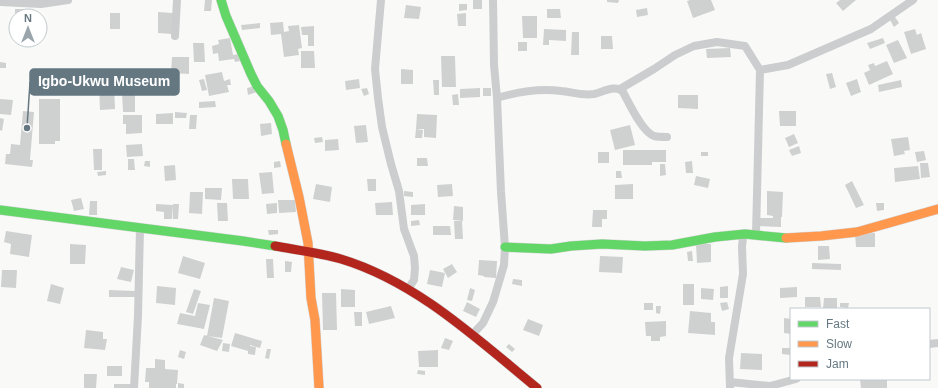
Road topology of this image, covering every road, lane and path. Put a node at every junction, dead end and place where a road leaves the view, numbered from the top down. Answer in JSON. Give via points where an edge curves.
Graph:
{"nodes":[{"id":1,"x":68,"y":0,"type":"edge"},
{"id":2,"x":177,"y":0,"type":"edge"},
{"id":3,"x":221,"y":0,"type":"edge"},
{"id":4,"x":381,"y":0,"type":"edge"},
{"id":5,"x":493,"y":0,"type":"edge"},
{"id":6,"x":913,"y":0,"type":"edge"},
{"id":7,"x":0,"y":2,"type":"edge"},
{"id":8,"x":175,"y":36,"type":"dead end"},
{"id":9,"x":760,"y":70,"type":"junction"},
{"id":10,"x":620,"y":89,"type":"junction"},
{"id":11,"x":497,"y":98,"type":"junction"},
{"id":12,"x":667,"y":137,"type":"dead end"},
{"id":13,"x":938,"y":209,"type":"edge"},
{"id":14,"x":0,"y":210,"type":"edge"},
{"id":15,"x":140,"y":228,"type":"junction"},
{"id":16,"x":745,"y":234,"type":"junction"},
{"id":17,"x":756,"y":234,"type":"junction"},
{"id":18,"x":505,"y":248,"type":"junction"},
{"id":19,"x":308,"y":252,"type":"junction"},
{"id":20,"x":408,"y":289,"type":"junction"},
{"id":21,"x":472,"y":335,"type":"junction"},
{"id":22,"x":792,"y":380,"type":"edge"},
{"id":23,"x":730,"y":385,"type":"edge"},
{"id":24,"x":134,"y":388,"type":"edge"},
{"id":25,"x":318,"y":388,"type":"edge"},
{"id":26,"x":537,"y":388,"type":"edge"}],
"edges":[{"from":1,"to":7,"type":"street","via":[[41,4]]},
{"from":2,"to":8,"type":"street"},
{"from":3,"to":19,"type":"street","via":[[250,74],[278,116],[283,130],[299,197]]},
{"from":4,"to":20,"type":"street","via":[[376,69],[378,98],[390,164],[399,191],[404,229],[414,256],[414,280]]},
{"from":5,"to":11,"type":"street"},
{"from":6,"to":9,"type":"street","via":[[871,30],[788,65]]},
{"from":9,"to":10,"type":"street","via":[[745,46],[717,42],[694,46],[675,55]]},
{"from":9,"to":17,"type":"street"},
{"from":10,"to":11,"type":"street","via":[[613,88],[587,95],[535,90]]},
{"from":10,"to":12,"type":"street","via":[[647,132]]},
{"from":11,"to":18,"type":"street"},
{"from":13,"to":17,"type":"street","via":[[857,232],[797,238]]},
{"from":14,"to":15,"type":"street"},
{"from":15,"to":19,"type":"street","via":[[242,240]]},
{"from":15,"to":24,"type":"street"},
{"from":16,"to":17,"type":"street"},
{"from":16,"to":18,"type":"street","via":[[672,245],[602,244],[536,250]]},
{"from":16,"to":23,"type":"street","via":[[742,246],[743,274],[729,358]]},
{"from":18,"to":21,"type":"street","via":[[504,265],[493,302],[483,323]]},
{"from":19,"to":20,"type":"street","via":[[360,266]]},
{"from":19,"to":25,"type":"street"},
{"from":20,"to":21,"type":"street"},
{"from":21,"to":26,"type":"street"},
{"from":22,"to":23,"type":"street","via":[[770,386]]}]}
